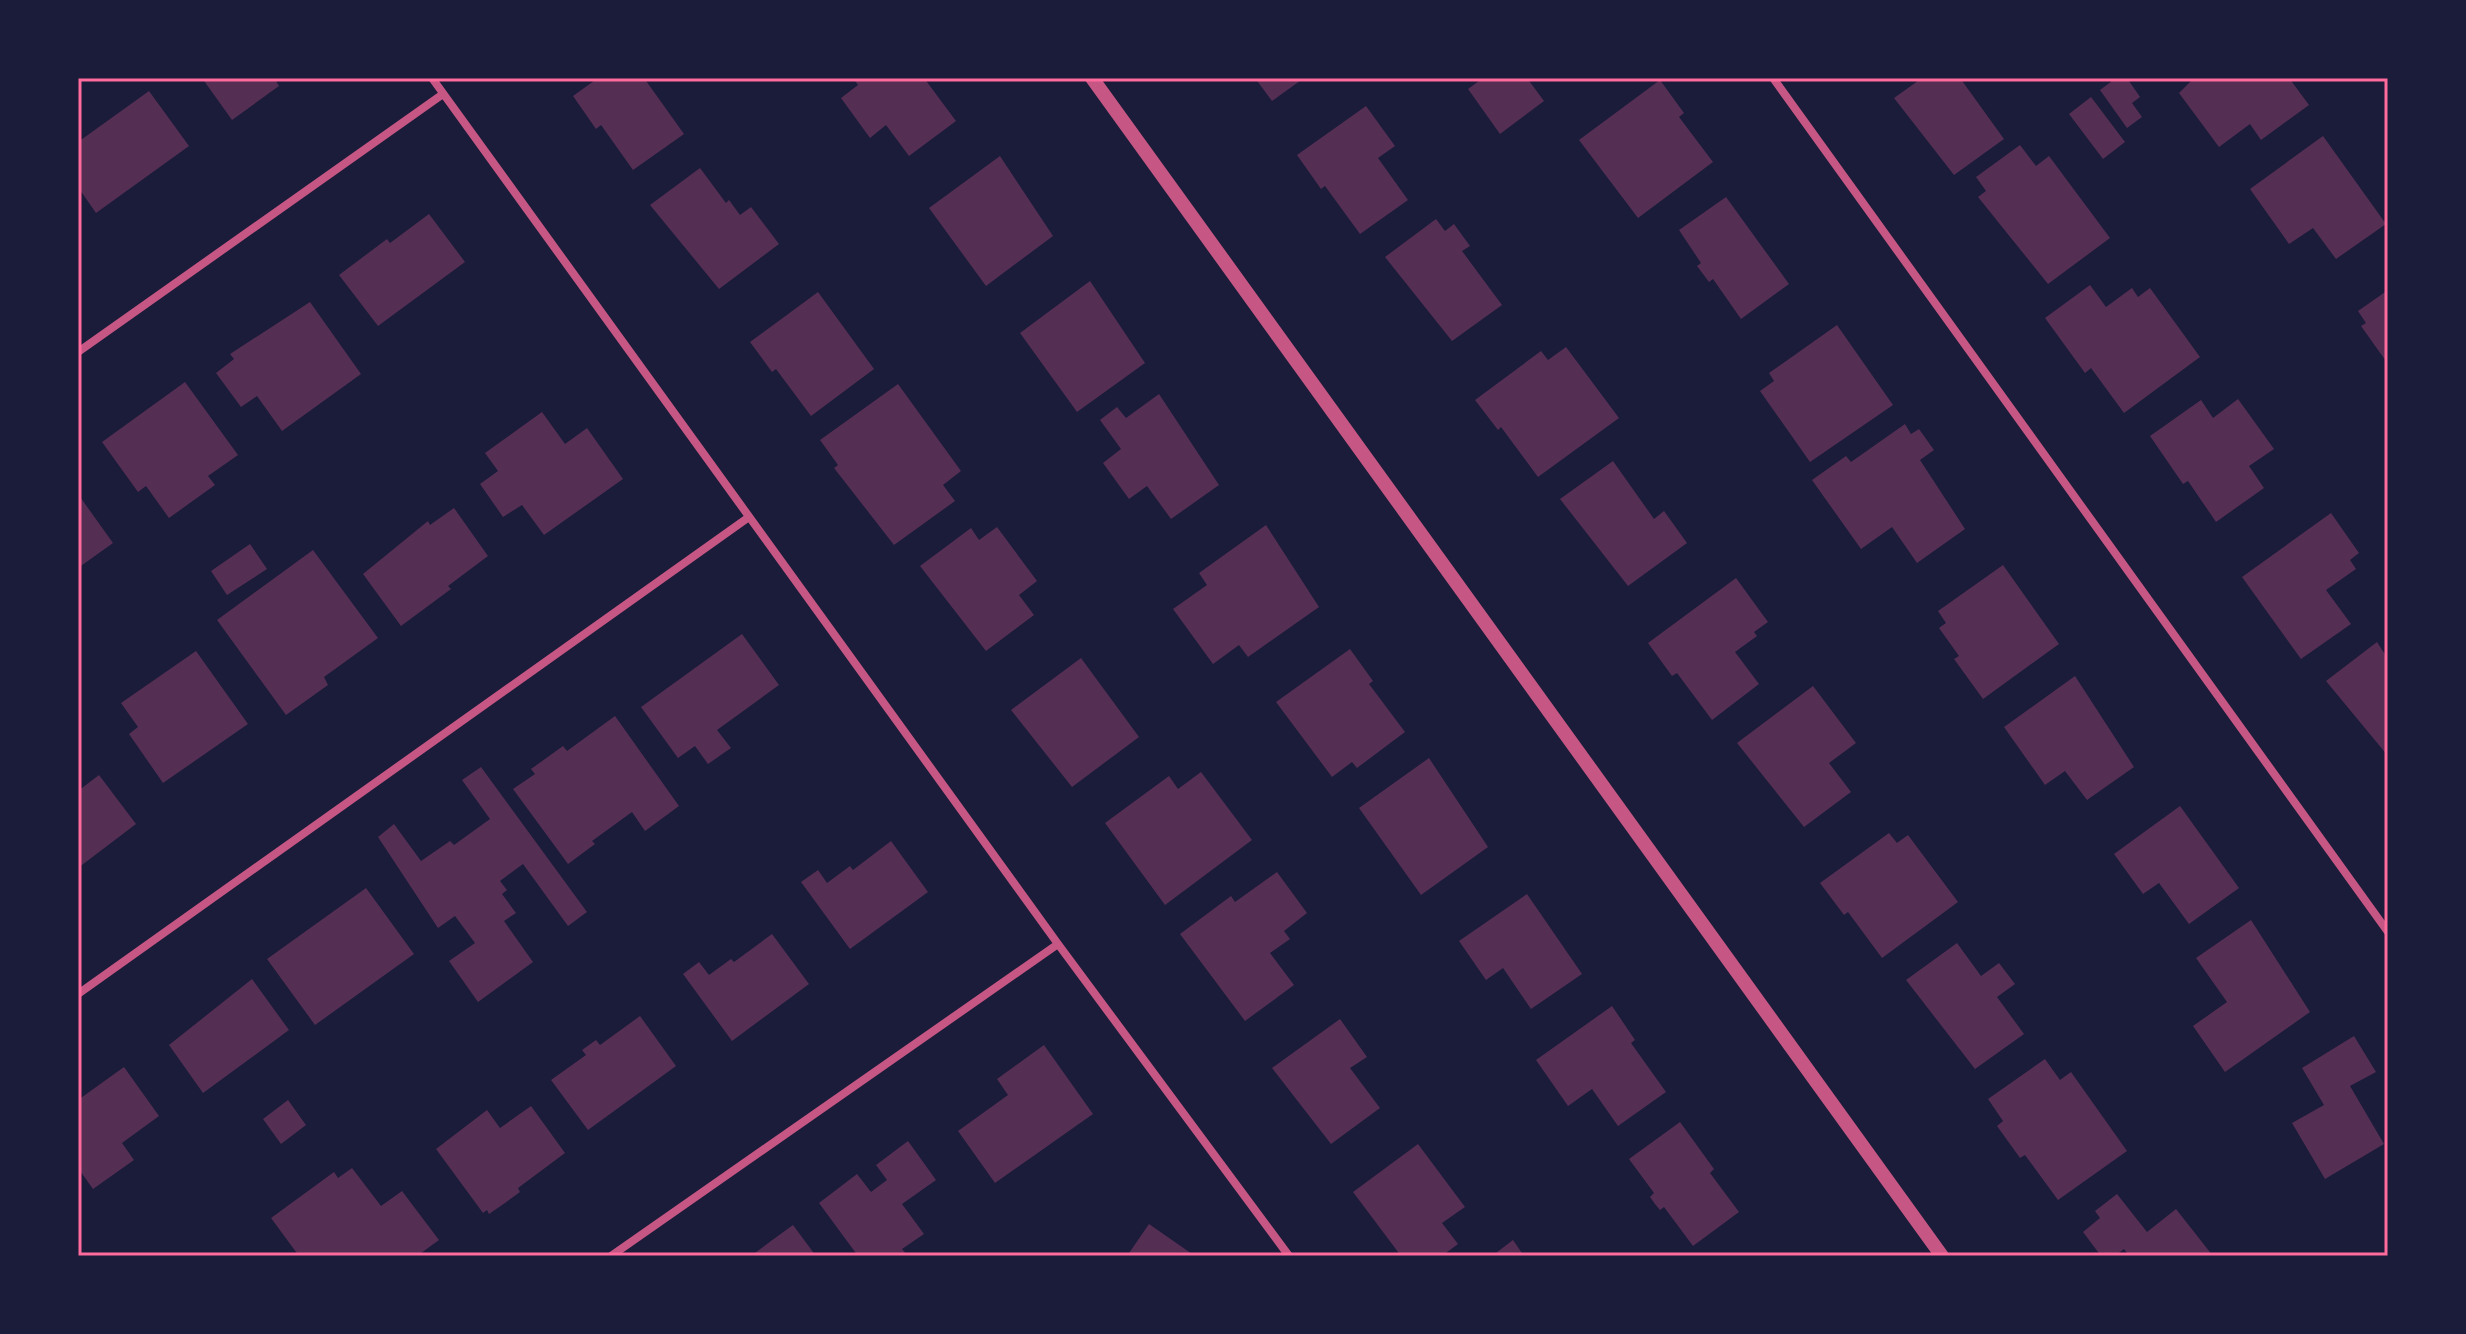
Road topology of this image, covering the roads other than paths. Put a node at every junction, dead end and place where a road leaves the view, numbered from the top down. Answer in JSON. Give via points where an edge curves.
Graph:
{"nodes":[{"id":1,"x":432,"y":78,"type":"edge"},
{"id":2,"x":1092,"y":78,"type":"edge"},
{"id":3,"x":1773,"y":78,"type":"edge"},
{"id":4,"x":443,"y":94,"type":"junction"},
{"id":5,"x":78,"y":352,"type":"edge"},
{"id":6,"x":749,"y":517,"type":"junction"},
{"id":7,"x":2388,"y":932,"type":"edge"},
{"id":8,"x":1058,"y":944,"type":"junction"},
{"id":9,"x":78,"y":994,"type":"edge"},
{"id":10,"x":611,"y":1256,"type":"edge"},
{"id":11,"x":1289,"y":1256,"type":"edge"},
{"id":12,"x":1942,"y":1256,"type":"edge"}],
"edges":[{"from":1,"to":4,"type":"street"},
{"from":2,"to":12,"type":"street"},
{"from":3,"to":7,"type":"street"},
{"from":4,"to":5,"type":"street"},
{"from":4,"to":6,"type":"street"},
{"from":6,"to":8,"type":"street"},
{"from":6,"to":9,"type":"street"},
{"from":8,"to":10,"type":"street"},
{"from":8,"to":11,"type":"street"}]}
